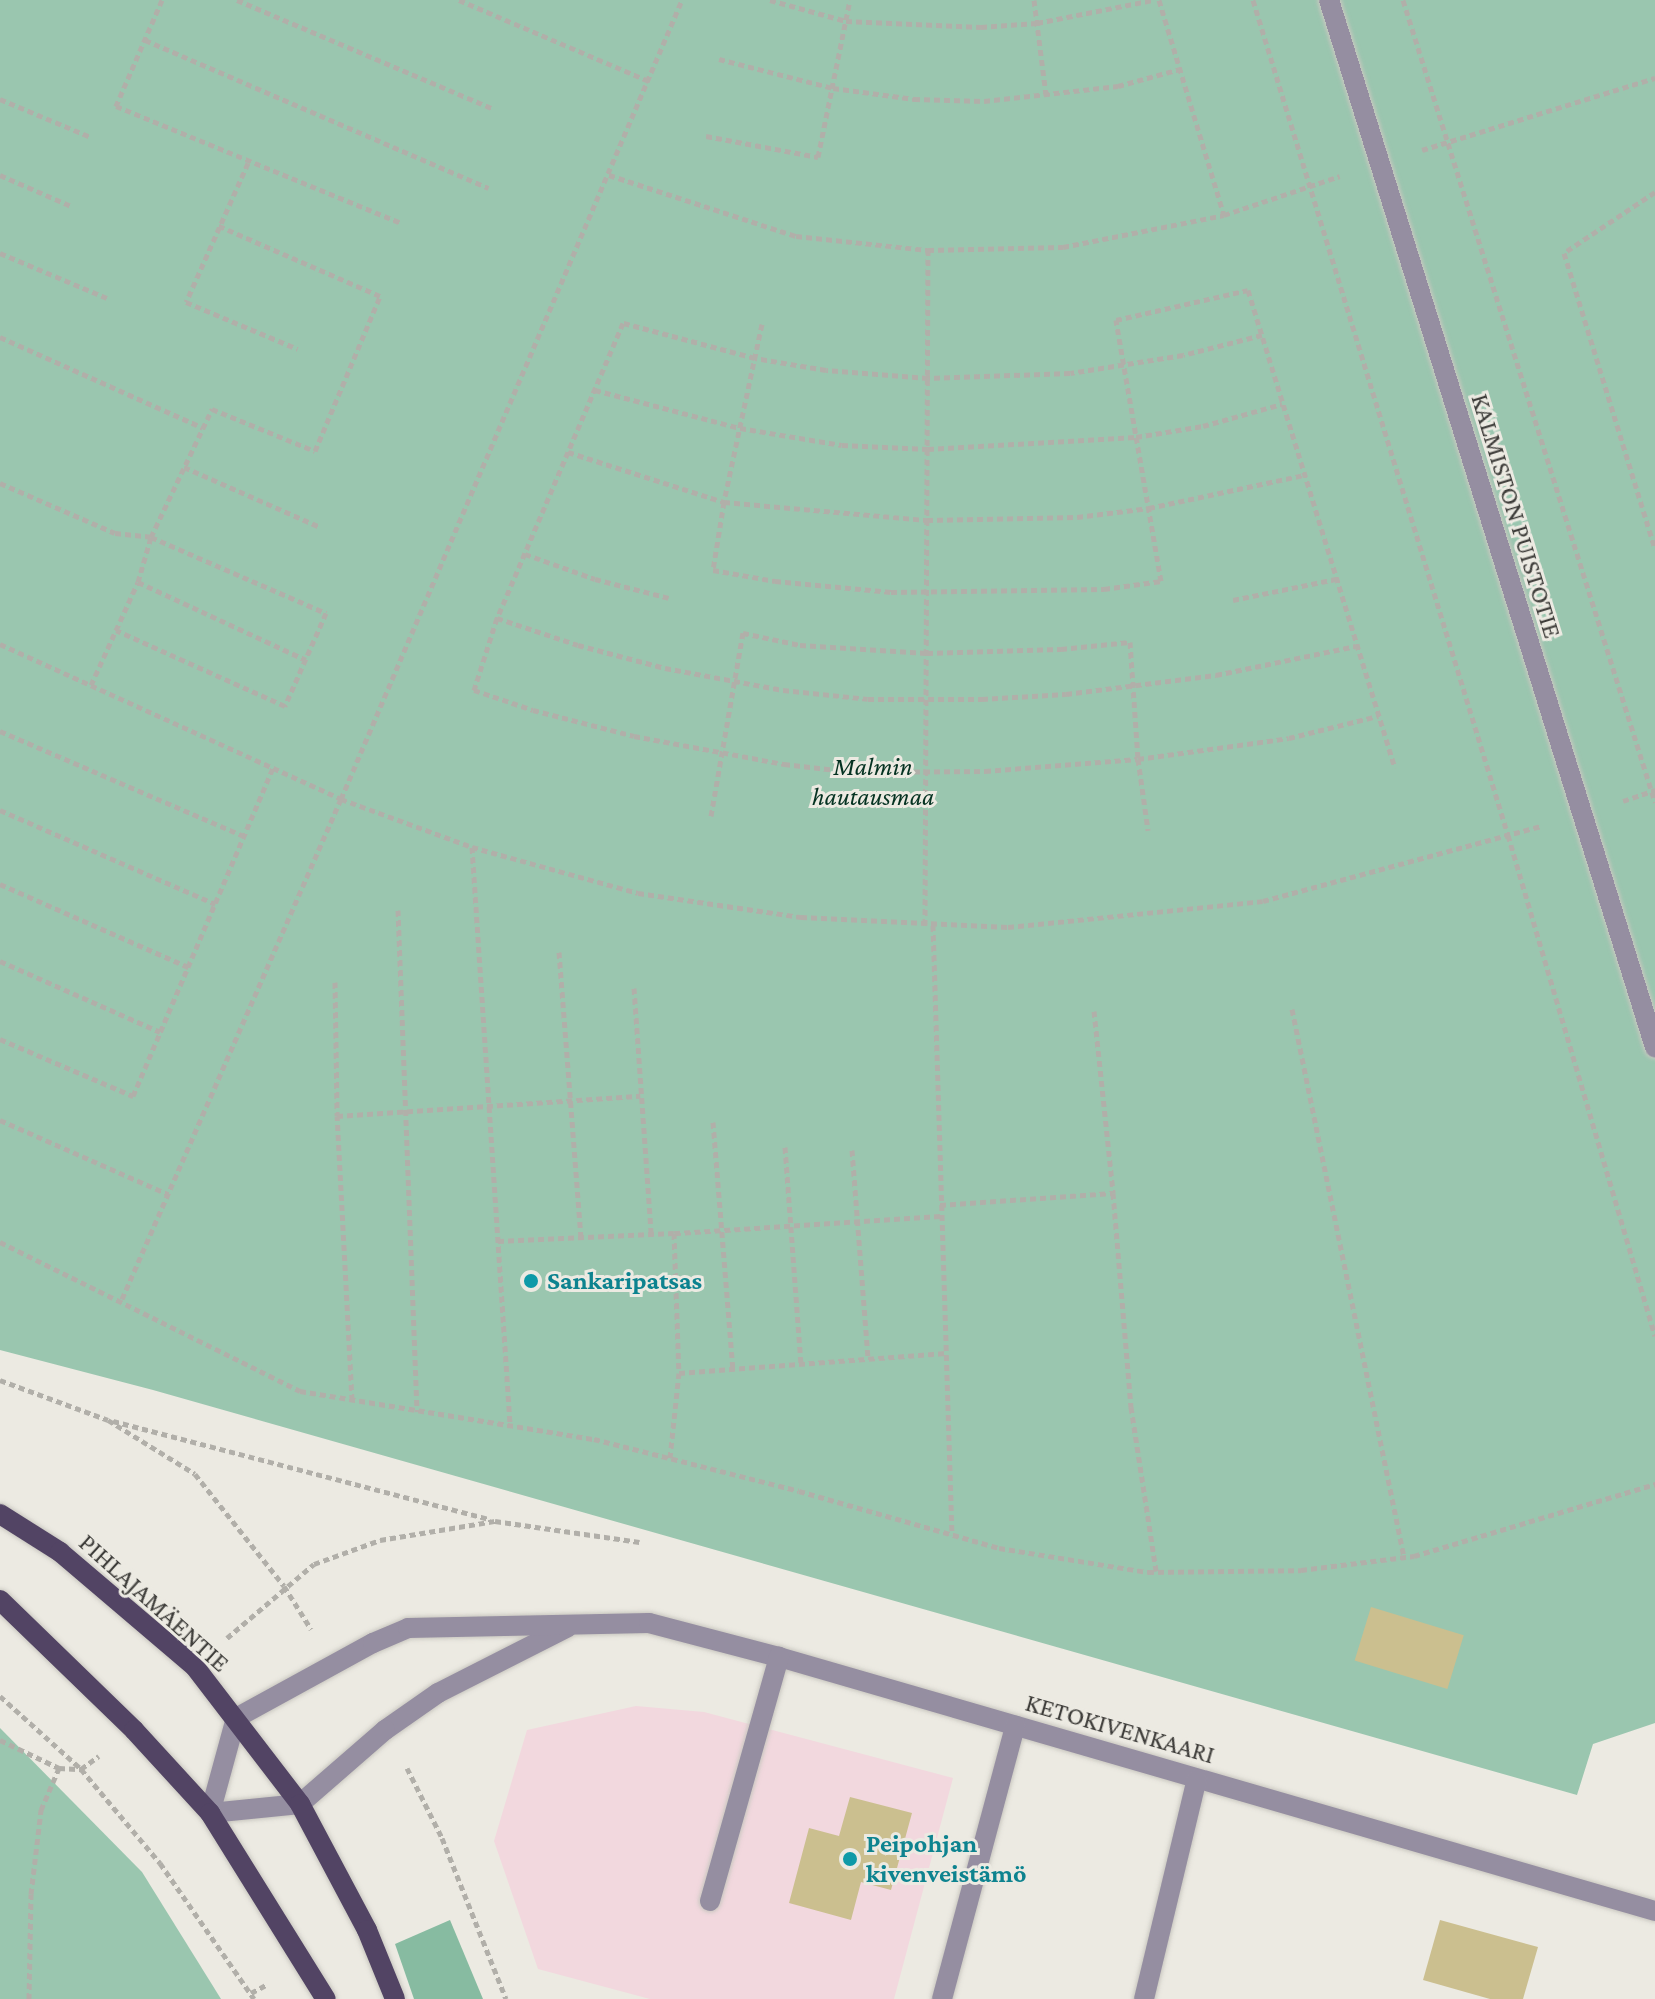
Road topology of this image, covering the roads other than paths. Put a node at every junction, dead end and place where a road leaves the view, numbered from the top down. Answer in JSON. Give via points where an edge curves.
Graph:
{"nodes":[{"id":1,"x":1329,"y":0,"type":"edge"},
{"id":2,"x":1655,"y":1047,"type":"edge"},
{"id":3,"x":0,"y":1514,"type":"edge"},
{"id":4,"x":0,"y":1600,"type":"edge"},
{"id":5,"x":568,"y":1627,"type":"junction"},
{"id":6,"x":779,"y":1657,"type":"junction"},
{"id":7,"x":236,"y":1718,"type":"junction"},
{"id":8,"x":1015,"y":1726,"type":"junction"},
{"id":9,"x":1197,"y":1779,"type":"junction"},
{"id":10,"x":300,"y":1804,"type":"junction"},
{"id":11,"x":210,"y":1813,"type":"junction"},
{"id":12,"x":710,"y":1901,"type":"dead end"},
{"id":13,"x":1655,"y":1911,"type":"edge"},
{"id":14,"x":326,"y":1999,"type":"edge"},
{"id":15,"x":395,"y":1999,"type":"edge"},
{"id":16,"x":942,"y":1999,"type":"edge"},
{"id":17,"x":1144,"y":1999,"type":"edge"}],
"edges":[{"from":1,"to":2,"type":"street","name":"KALMISTON PUISTOTIE"},
{"from":3,"to":7,"type":"main road","name":"PIHLAJAMÄENTIE","via":[[60,1552],[195,1667]]},
{"from":4,"to":11,"type":"main road","via":[[134,1730]]},
{"from":5,"to":6,"type":"street","name":"KETOKIVENKAARI","via":[[649,1623]]},
{"from":5,"to":7,"type":"street","name":"KETOKIVENKAARI","via":[[408,1628]]},
{"from":5,"to":10,"type":"street","name":"KETOKIVENKAARI","via":[[438,1693],[385,1730]]},
{"from":6,"to":8,"type":"street","name":"KETOKIVENKAARI"},
{"from":6,"to":12,"type":"street"},
{"from":7,"to":10,"type":"main road","name":"PIHLAJAMÄENTIE"},
{"from":7,"to":11,"type":"street"},
{"from":8,"to":9,"type":"street","name":"KETOKIVENKAARI"},
{"from":8,"to":16,"type":"street"},
{"from":9,"to":13,"type":"street","name":"KETOKIVENKAARI"},
{"from":9,"to":17,"type":"street"},
{"from":10,"to":11,"type":"street"},
{"from":10,"to":15,"type":"main road","name":"PIHLAJAMÄENTIE","via":[[367,1930]]},
{"from":11,"to":14,"type":"main road"}]}
